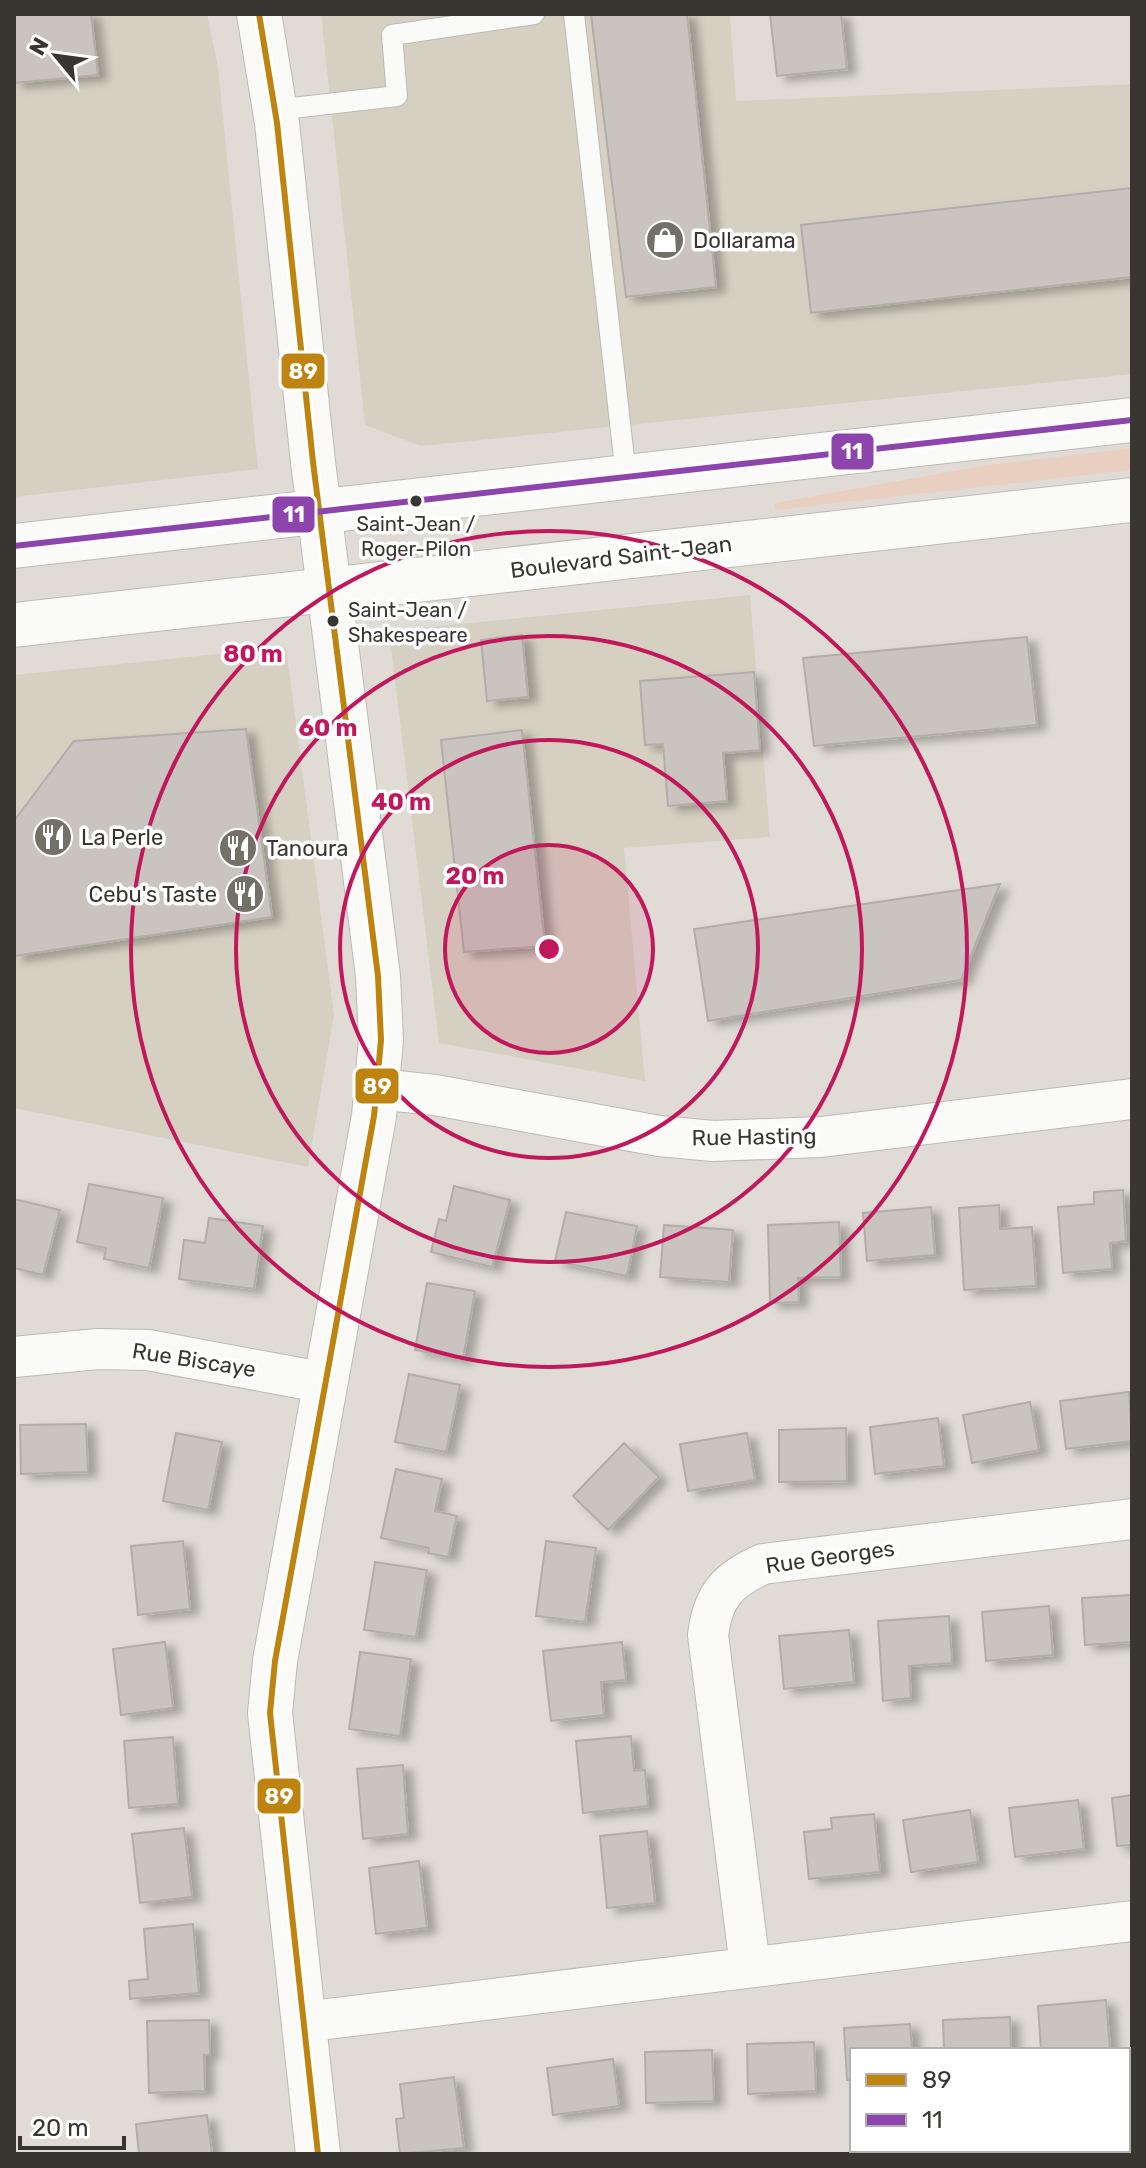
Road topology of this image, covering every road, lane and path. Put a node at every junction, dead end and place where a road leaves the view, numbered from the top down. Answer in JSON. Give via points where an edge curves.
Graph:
{"nodes":[{"id":1,"x":259,"y":14,"type":"edge"},
{"id":2,"x":534,"y":14,"type":"edge"},
{"id":3,"x":574,"y":14,"type":"edge"},
{"id":4,"x":275,"y":110,"type":"junction"},
{"id":5,"x":1132,"y":420,"type":"edge"},
{"id":6,"x":626,"y":476,"type":"junction"},
{"id":7,"x":1132,"y":500,"type":"edge"},
{"id":8,"x":320,"y":512,"type":"junction"},
{"id":9,"x":14,"y":546,"type":"edge"},
{"id":10,"x":329,"y":590,"type":"junction"},
{"id":11,"x":14,"y":625,"type":"edge"},
{"id":12,"x":378,"y":1089,"type":"junction"},
{"id":13,"x":1132,"y":1099,"type":"edge"},
{"id":14,"x":14,"y":1357,"type":"edge"},
{"id":15,"x":326,"y":1383,"type":"junction"},
{"id":16,"x":1132,"y":1519,"type":"edge"},
{"id":17,"x":1132,"y":1921,"type":"edge"},
{"id":18,"x":750,"y":1966,"type":"junction"},
{"id":19,"x":303,"y":2022,"type":"junction"},
{"id":20,"x":318,"y":2154,"type":"edge"}],
"edges":[{"from":1,"to":4,"type":"main road"},
{"from":2,"to":4,"type":"lane","via":[[392,35],[397,96]]},
{"from":3,"to":6,"type":"lane"},
{"from":4,"to":8,"type":"main road"},
{"from":5,"to":6,"type":"main road"},
{"from":6,"to":8,"type":"main road"},
{"from":7,"to":10,"type":"main road","name":"Boulevard Saint-Jean"},
{"from":8,"to":9,"type":"main road"},
{"from":8,"to":10,"type":"main road"},
{"from":10,"to":11,"type":"main road","name":"Boulevard Saint-Jean"},
{"from":10,"to":12,"type":"main road","via":[[378,976]]},
{"from":12,"to":13,"type":"street","name":"Rue Hasting","via":[[713,1141],[821,1137]]},
{"from":12,"to":15,"type":"main road"},
{"from":14,"to":15,"type":"street","name":"Rue Biscaye","via":[[148,1350]]},
{"from":15,"to":19,"type":"main road","via":[[270,1713]]},
{"from":16,"to":18,"type":"street","name":"Rue Georges","via":[[763,1564],[742,1573],[724,1590],[711,1611],[708,1635]]},
{"from":17,"to":18,"type":"street"},
{"from":18,"to":19,"type":"street"},
{"from":19,"to":20,"type":"main road"}]}
